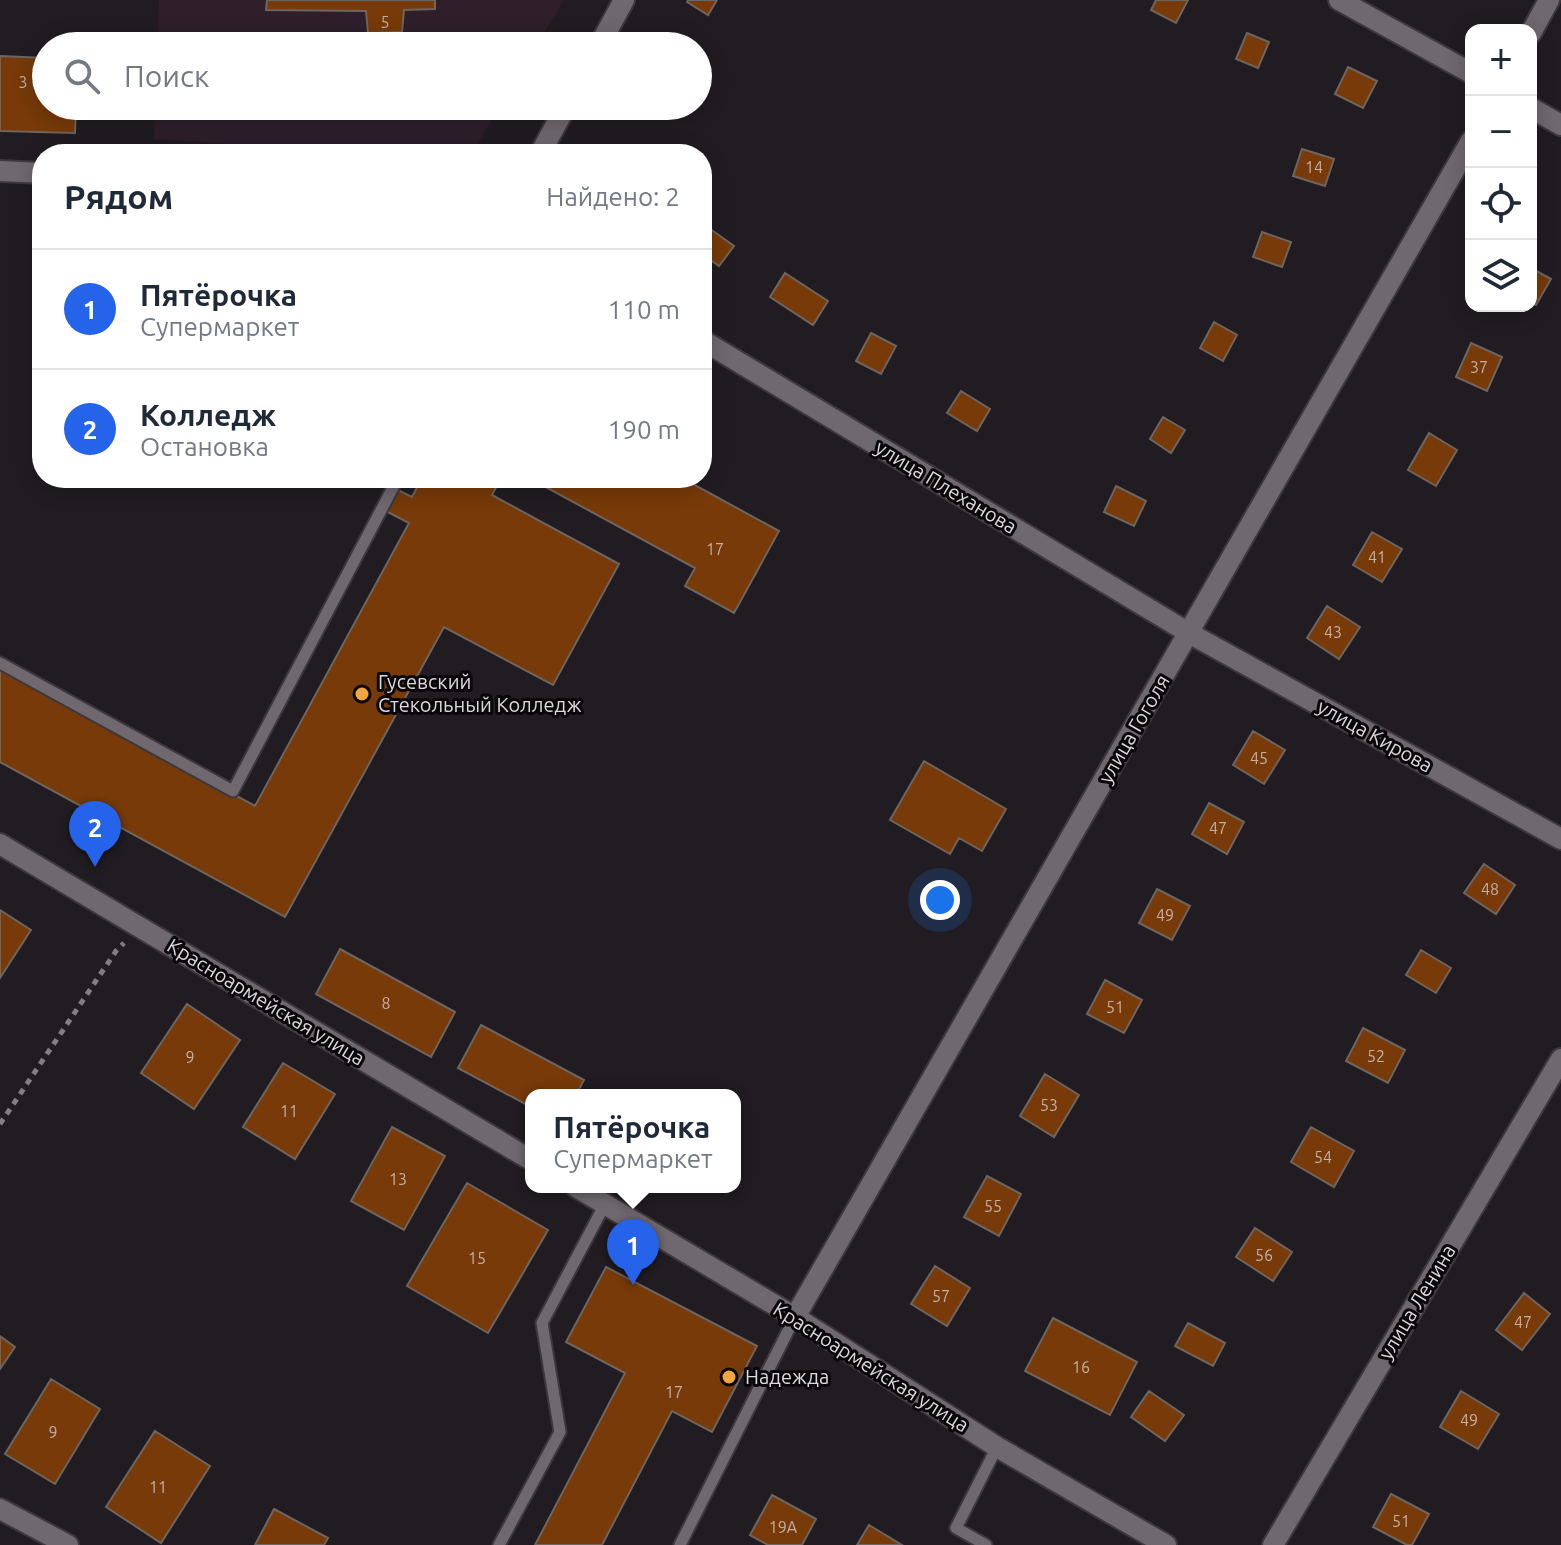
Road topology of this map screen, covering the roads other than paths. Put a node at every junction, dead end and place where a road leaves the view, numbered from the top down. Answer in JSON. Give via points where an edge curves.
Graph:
{"nodes":[{"id":1,"x":624,"y":0,"type":"edge"},
{"id":2,"x":1339,"y":0,"type":"edge"},
{"id":3,"x":1549,"y":0,"type":"edge"},
{"id":4,"x":1536,"y":24,"type":"edge"},
{"id":5,"x":607,"y":32,"type":"edge"},
{"id":6,"x":1465,"y":70,"type":"edge"},
{"id":7,"x":1537,"y":111,"type":"edge"},
{"id":8,"x":558,"y":120,"type":"edge"},
{"id":9,"x":1561,"y":125,"type":"edge"},
{"id":10,"x":545,"y":144,"type":"edge"},
{"id":11,"x":1465,"y":151,"type":"edge"},
{"id":12,"x":0,"y":171,"type":"edge"},
{"id":13,"x":32,"y":173,"type":"edge"},
{"id":14,"x":712,"y":346,"type":"edge"},
{"id":15,"x":393,"y":488,"type":"edge"},
{"id":16,"x":1189,"y":633,"type":"junction"},
{"id":17,"x":0,"y":663,"type":"edge"},
{"id":18,"x":1561,"y":839,"type":"edge"},
{"id":19,"x":0,"y":844,"type":"edge"},
{"id":20,"x":1561,"y":1059,"type":"edge"},
{"id":21,"x":525,"y":1156,"type":"edge"},
{"id":22,"x":586,"y":1193,"type":"edge"},
{"id":23,"x":605,"y":1204,"type":"junction"},
{"id":24,"x":795,"y":1317,"type":"junction"},
{"id":25,"x":997,"y":1447,"type":"junction"},
{"id":26,"x":0,"y":1509,"type":"edge"},
{"id":27,"x":68,"y":1545,"type":"edge"},
{"id":28,"x":499,"y":1545,"type":"edge"},
{"id":29,"x":680,"y":1545,"type":"edge"},
{"id":30,"x":986,"y":1545,"type":"edge"},
{"id":31,"x":1166,"y":1545,"type":"edge"},
{"id":32,"x":1273,"y":1545,"type":"edge"}],
"edges":[{"from":1,"to":5,"type":"street"},
{"from":2,"to":6,"type":"street"},
{"from":3,"to":4,"type":"street"},
{"from":7,"to":9,"type":"street"},
{"from":8,"to":10,"type":"street"},
{"from":11,"to":16,"type":"street","name":"улица Гоголя"},
{"from":12,"to":13,"type":"street"},
{"from":14,"to":16,"type":"street","name":"улица Плеханова"},
{"from":15,"to":17,"type":"lane","via":[[233,791]]},
{"from":16,"to":18,"type":"street","name":"улица Кирова"},
{"from":16,"to":24,"type":"street","name":"улица Гоголя"},
{"from":19,"to":21,"type":"street","name":"Красноармейская улица"},
{"from":20,"to":32,"type":"street","name":"улица Ленина"},
{"from":22,"to":23,"type":"street","name":"Красноармейская улица"},
{"from":23,"to":24,"type":"street","name":"Красноармейская улица"},
{"from":23,"to":28,"type":"lane","via":[[542,1323],[560,1432]]},
{"from":24,"to":25,"type":"street","name":"Красноармейская улица"},
{"from":24,"to":29,"type":"lane"},
{"from":25,"to":30,"type":"lane","via":[[956,1528]]},
{"from":25,"to":31,"type":"street","name":"Красноармейская улица"},
{"from":26,"to":27,"type":"street"}]}
